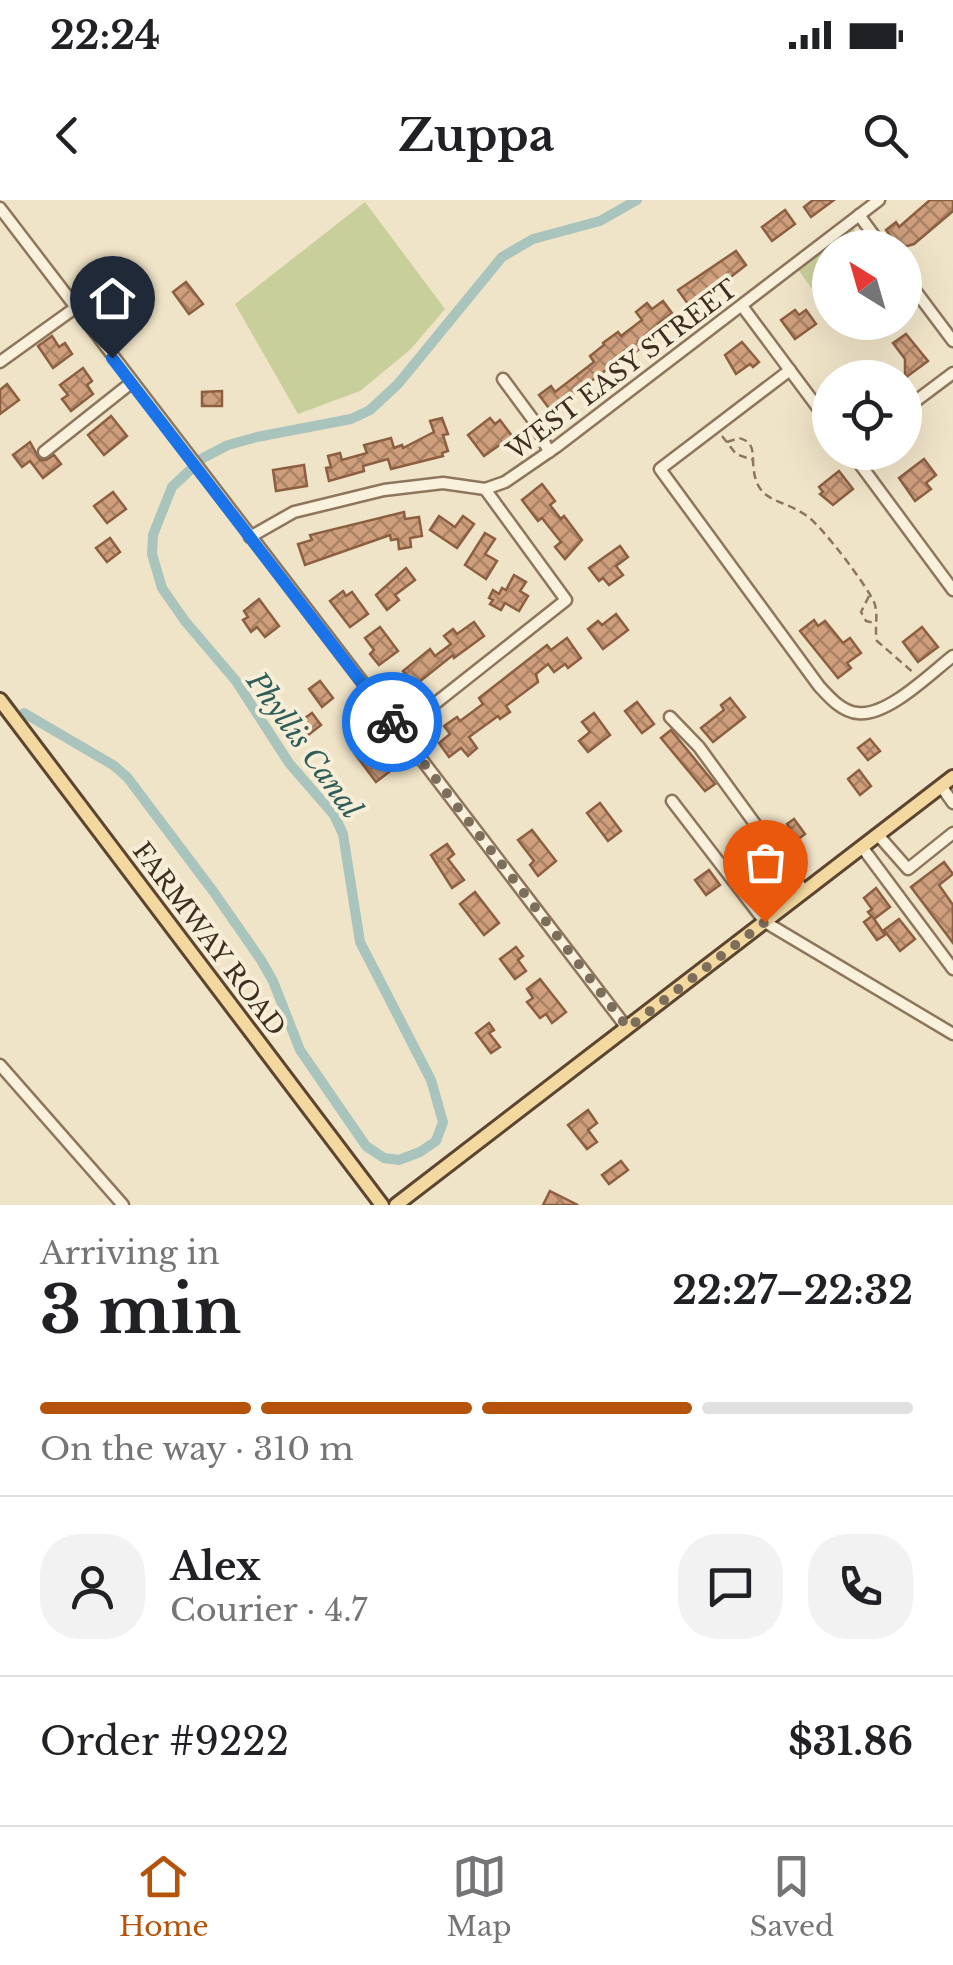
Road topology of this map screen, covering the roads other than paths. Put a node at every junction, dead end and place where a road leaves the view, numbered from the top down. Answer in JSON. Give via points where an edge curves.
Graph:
{"nodes":[{"id":1,"x":879,"y":200,"type":"edge"},
{"id":2,"x":0,"y":208,"type":"edge"},
{"id":3,"x":859,"y":215,"type":"junction"},
{"id":4,"x":870,"y":230,"type":"edge"},
{"id":5,"x":922,"y":300,"type":"edge"},
{"id":6,"x":742,"y":306,"type":"junction"},
{"id":7,"x":74,"y":308,"type":"junction"},
{"id":8,"x":953,"y":341,"type":"edge"},
{"id":9,"x":0,"y":362,"type":"edge"},
{"id":10,"x":790,"y":370,"type":"junction"},
{"id":11,"x":953,"y":373,"type":"edge"},
{"id":12,"x":503,"y":379,"type":"dead end"},
{"id":13,"x":131,"y":383,"type":"junction"},
{"id":14,"x":922,"y":397,"type":"edge"},
{"id":15,"x":812,"y":400,"type":"edge"},
{"id":16,"x":44,"y":452,"type":"dead end"},
{"id":17,"x":549,"y":452,"type":"junction"},
{"id":18,"x":864,"y":470,"type":"edge"},
{"id":19,"x":485,"y":489,"type":"junction"},
{"id":20,"x":250,"y":537,"type":"junction"},
{"id":21,"x":953,"y":590,"type":"edge"},
{"id":22,"x":953,"y":656,"type":"edge"},
{"id":23,"x":0,"y":700,"type":"edge"},
{"id":24,"x":670,"y":716,"type":"dead end"},
{"id":25,"x":399,"y":732,"type":"junction"},
{"id":26,"x":947,"y":782,"type":"edge"},
{"id":27,"x":672,"y":801,"type":"dead end"},
{"id":28,"x":953,"y":803,"type":"edge"},
{"id":29,"x":953,"y":832,"type":"edge"},
{"id":30,"x":878,"y":835,"type":"junction"},
{"id":31,"x":862,"y":847,"type":"junction"},
{"id":32,"x":804,"y":891,"type":"junction"},
{"id":33,"x":765,"y":922,"type":"junction"},
{"id":34,"x":953,"y":968,"type":"edge"},
{"id":35,"x":628,"y":1028,"type":"junction"},
{"id":36,"x":953,"y":1034,"type":"edge"},
{"id":37,"x":0,"y":1065,"type":"edge"},
{"id":38,"x":124,"y":1205,"type":"edge"},
{"id":39,"x":382,"y":1205,"type":"edge"},
{"id":40,"x":396,"y":1205,"type":"edge"}],
"edges":[{"from":1,"to":3,"type":"street","name":"WEST EASY STREET"},
{"from":2,"to":7,"type":"street"},
{"from":3,"to":4,"type":"street"},
{"from":3,"to":6,"type":"street","name":"WEST EASY STREET"},
{"from":5,"to":8,"type":"street"},
{"from":6,"to":10,"type":"street"},
{"from":6,"to":17,"type":"street","name":"WEST EASY STREET"},
{"from":7,"to":9,"type":"street"},
{"from":7,"to":13,"type":"street"},
{"from":10,"to":15,"type":"street"},
{"from":10,"to":22,"type":"street","via":[[660,469],[838,705],[858,714],[880,709]]},
{"from":11,"to":14,"type":"street"},
{"from":12,"to":17,"type":"street"},
{"from":13,"to":16,"type":"street"},
{"from":13,"to":20,"type":"street"},
{"from":17,"to":19,"type":"street","name":"WEST EASY STREET"},
{"from":18,"to":21,"type":"street"},
{"from":19,"to":20,"type":"street","via":[[443,483],[384,490],[294,512]]},
{"from":19,"to":25,"type":"street","via":[[566,600]]},
{"from":20,"to":25,"type":"street"},
{"from":23,"to":39,"type":"main road","name":"FARMWAY ROAD"},
{"from":24,"to":32,"type":"street"},
{"from":25,"to":35,"type":"street"},
{"from":26,"to":28,"type":"street"},
{"from":26,"to":30,"type":"main road"},
{"from":27,"to":33,"type":"street"},
{"from":29,"to":30,"type":"street","via":[[908,869]]},
{"from":30,"to":31,"type":"main road"},
{"from":31,"to":32,"type":"main road"},
{"from":31,"to":34,"type":"street"},
{"from":32,"to":33,"type":"main road"},
{"from":33,"to":35,"type":"main road"},
{"from":33,"to":36,"type":"street"},
{"from":35,"to":40,"type":"main road"},
{"from":37,"to":38,"type":"street"}]}
